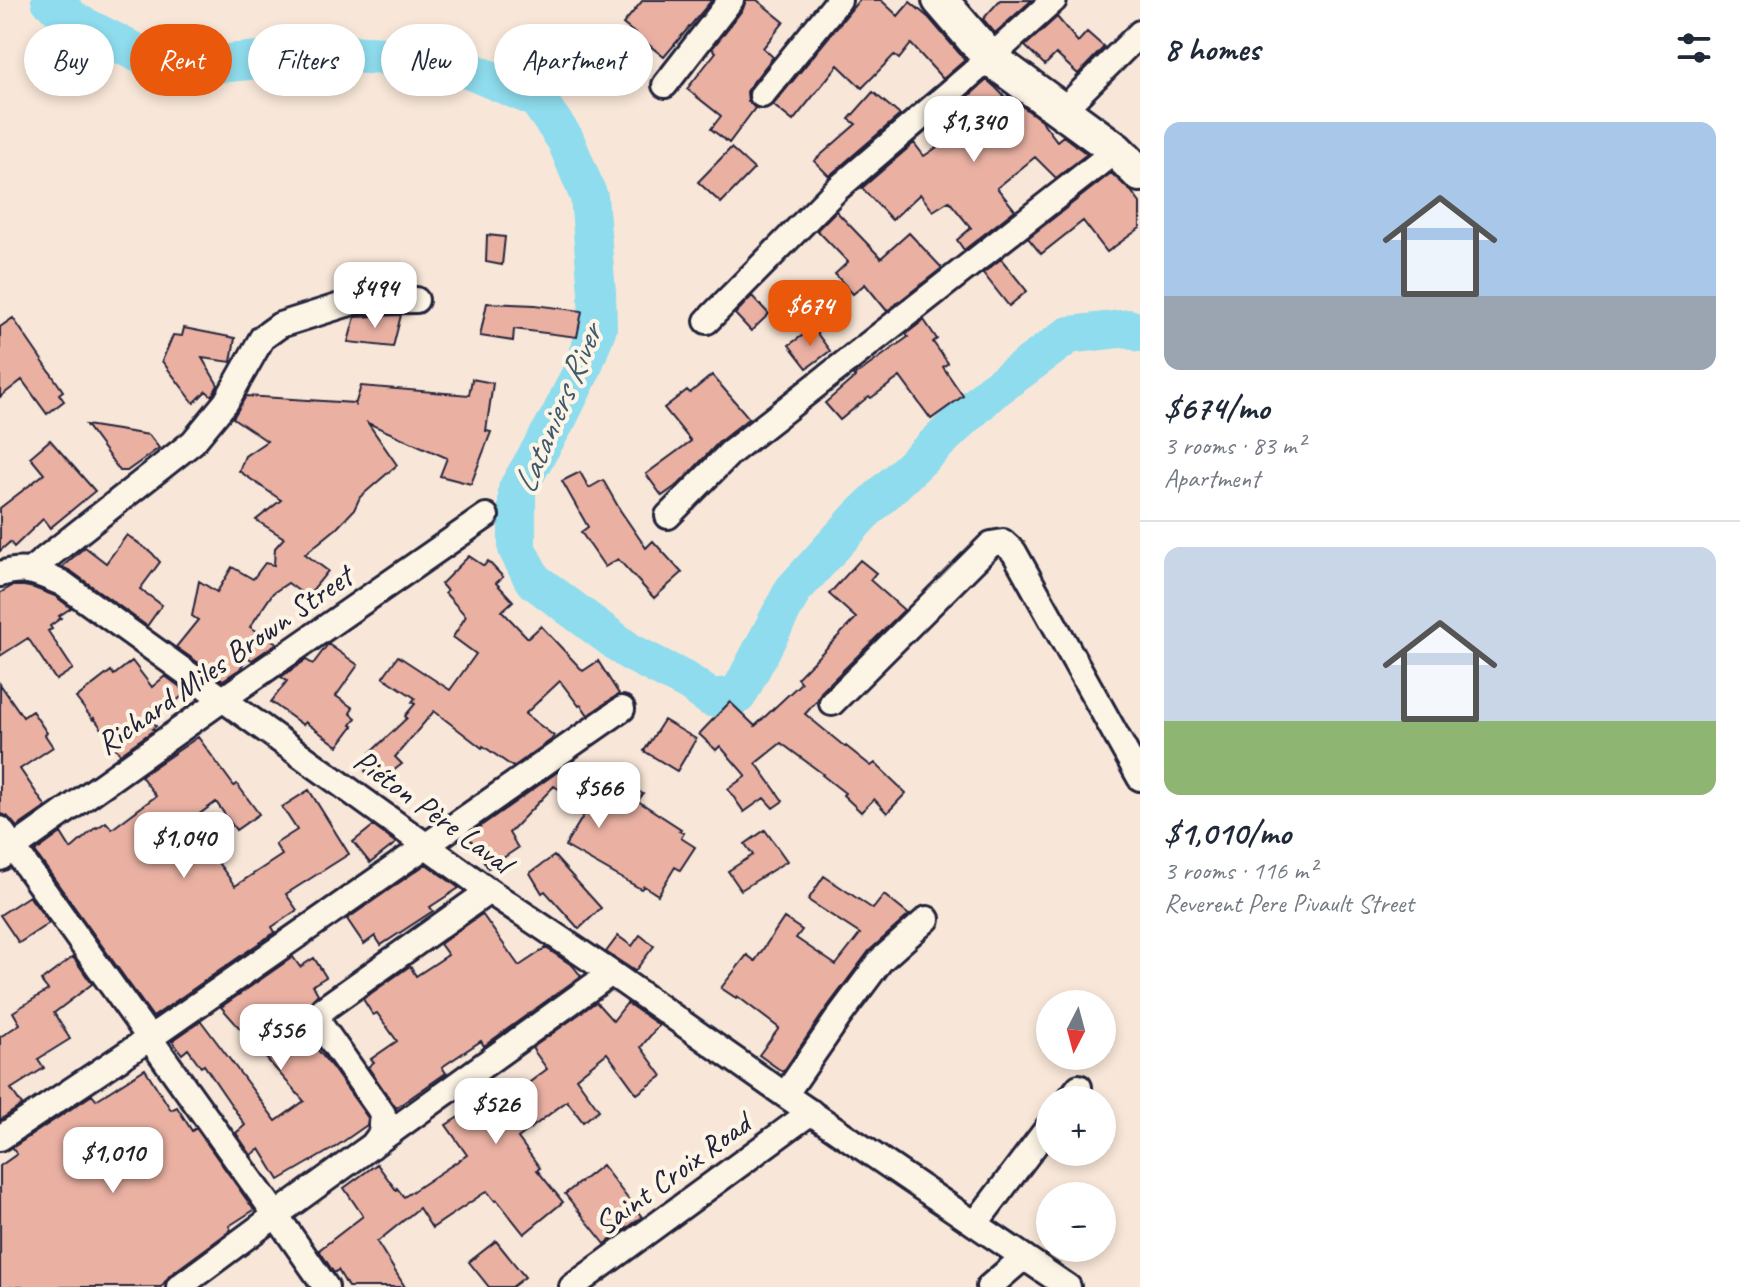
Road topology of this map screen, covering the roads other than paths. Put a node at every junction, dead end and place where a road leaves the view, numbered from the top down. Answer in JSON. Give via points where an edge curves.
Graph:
{"nodes":[{"id":1,"x":731,"y":0,"type":"edge"},
{"id":2,"x":839,"y":0,"type":"edge"},
{"id":3,"x":940,"y":0,"type":"edge"},
{"id":4,"x":1054,"y":0,"type":"edge"},
{"id":5,"x":1140,"y":33,"type":"edge"},
{"id":6,"x":990,"y":58,"type":"junction"},
{"id":7,"x":665,"y":85,"type":"dead end"},
{"id":8,"x":762,"y":95,"type":"dead end"},
{"id":9,"x":1062,"y":111,"type":"junction"},
{"id":10,"x":1116,"y":150,"type":"junction"},
{"id":11,"x":1140,"y":174,"type":"edge"},
{"id":12,"x":416,"y":300,"type":"dead end"},
{"id":13,"x":707,"y":321,"type":"dead end"},
{"id":14,"x":486,"y":516,"type":"dead end"},
{"id":15,"x":668,"y":516,"type":"dead end"},
{"id":16,"x":16,"y":571,"type":"edge"},
{"id":17,"x":223,"y":699,"type":"junction"},
{"id":18,"x":832,"y":703,"type":"dead end"},
{"id":19,"x":622,"y":709,"type":"dead end"},
{"id":20,"x":1140,"y":778,"type":"edge"},
{"id":21,"x":5,"y":845,"type":"edge"},
{"id":22,"x":426,"y":846,"type":"junction"},
{"id":23,"x":489,"y":891,"type":"junction"},
{"id":24,"x":927,"y":919,"type":"dead end"},
{"id":25,"x":611,"y":973,"type":"junction"},
{"id":26,"x":150,"y":1038,"type":"junction"},
{"id":27,"x":785,"y":1095,"type":"junction"},
{"id":28,"x":811,"y":1112,"type":"junction"},
{"id":29,"x":0,"y":1138,"type":"edge"},
{"id":30,"x":1036,"y":1143,"type":"edge"},
{"id":31,"x":372,"y":1147,"type":"junction"},
{"id":32,"x":276,"y":1215,"type":"junction"},
{"id":33,"x":975,"y":1224,"type":"junction"},
{"id":34,"x":1024,"y":1257,"type":"junction"},
{"id":35,"x":179,"y":1287,"type":"edge"},
{"id":36,"x":326,"y":1287,"type":"edge"},
{"id":37,"x":572,"y":1287,"type":"edge"},
{"id":38,"x":989,"y":1287,"type":"edge"},
{"id":39,"x":1068,"y":1287,"type":"edge"}],
"edges":[{"from":1,"to":7,"type":"street"},
{"from":2,"to":8,"type":"street"},
{"from":3,"to":6,"type":"main road"},
{"from":4,"to":6,"type":"street"},
{"from":5,"to":9,"type":"street"},
{"from":6,"to":9,"type":"main road"},
{"from":6,"to":13,"type":"street","via":[[837,189]]},
{"from":9,"to":10,"type":"main road"},
{"from":10,"to":11,"type":"main road"},
{"from":10,"to":15,"type":"street","via":[[730,453]]},
{"from":12,"to":16,"type":"street","via":[[356,301],[280,325],[262,338],[226,402],[193,442]]},
{"from":14,"to":17,"type":"street","name":"Richard Miles Brown Street"},
{"from":16,"to":17,"type":"street","name":"Piéton Père Laval","via":[[62,583]]},
{"from":17,"to":21,"type":"street","name":"Richard Miles Brown Street"},
{"from":17,"to":22,"type":"street","name":"Piéton Père Laval"},
{"from":18,"to":20,"type":"street","via":[[991,544],[1003,542],[1014,552]]},
{"from":19,"to":22,"type":"street"},
{"from":21,"to":26,"type":"street"},
{"from":22,"to":23,"type":"street","name":"Piéton Père Laval"},
{"from":22,"to":26,"type":"street"},
{"from":23,"to":25,"type":"street","name":"Piéton Père Laval"},
{"from":23,"to":31,"type":"street","via":[[322,1010],[319,1023],[383,1114],[381,1134]]},
{"from":24,"to":27,"type":"street","via":[[881,960]]},
{"from":25,"to":27,"type":"street","name":"Piéton Père Laval"},
{"from":25,"to":31,"type":"street"},
{"from":26,"to":29,"type":"street"},
{"from":26,"to":32,"type":"street"},
{"from":27,"to":28,"type":"street","name":"Piéton Père Laval"},
{"from":28,"to":33,"type":"street","name":"Piéton Père Laval"},
{"from":28,"to":37,"type":"street","name":"Saint Croix Road"},
{"from":30,"to":33,"type":"street"},
{"from":31,"to":32,"type":"street"},
{"from":32,"to":35,"type":"street"},
{"from":32,"to":36,"type":"street"},
{"from":33,"to":34,"type":"street","name":"Piéton Père Laval"},
{"from":34,"to":38,"type":"street"},
{"from":34,"to":39,"type":"street","name":"Piéton Père Laval"}]}
